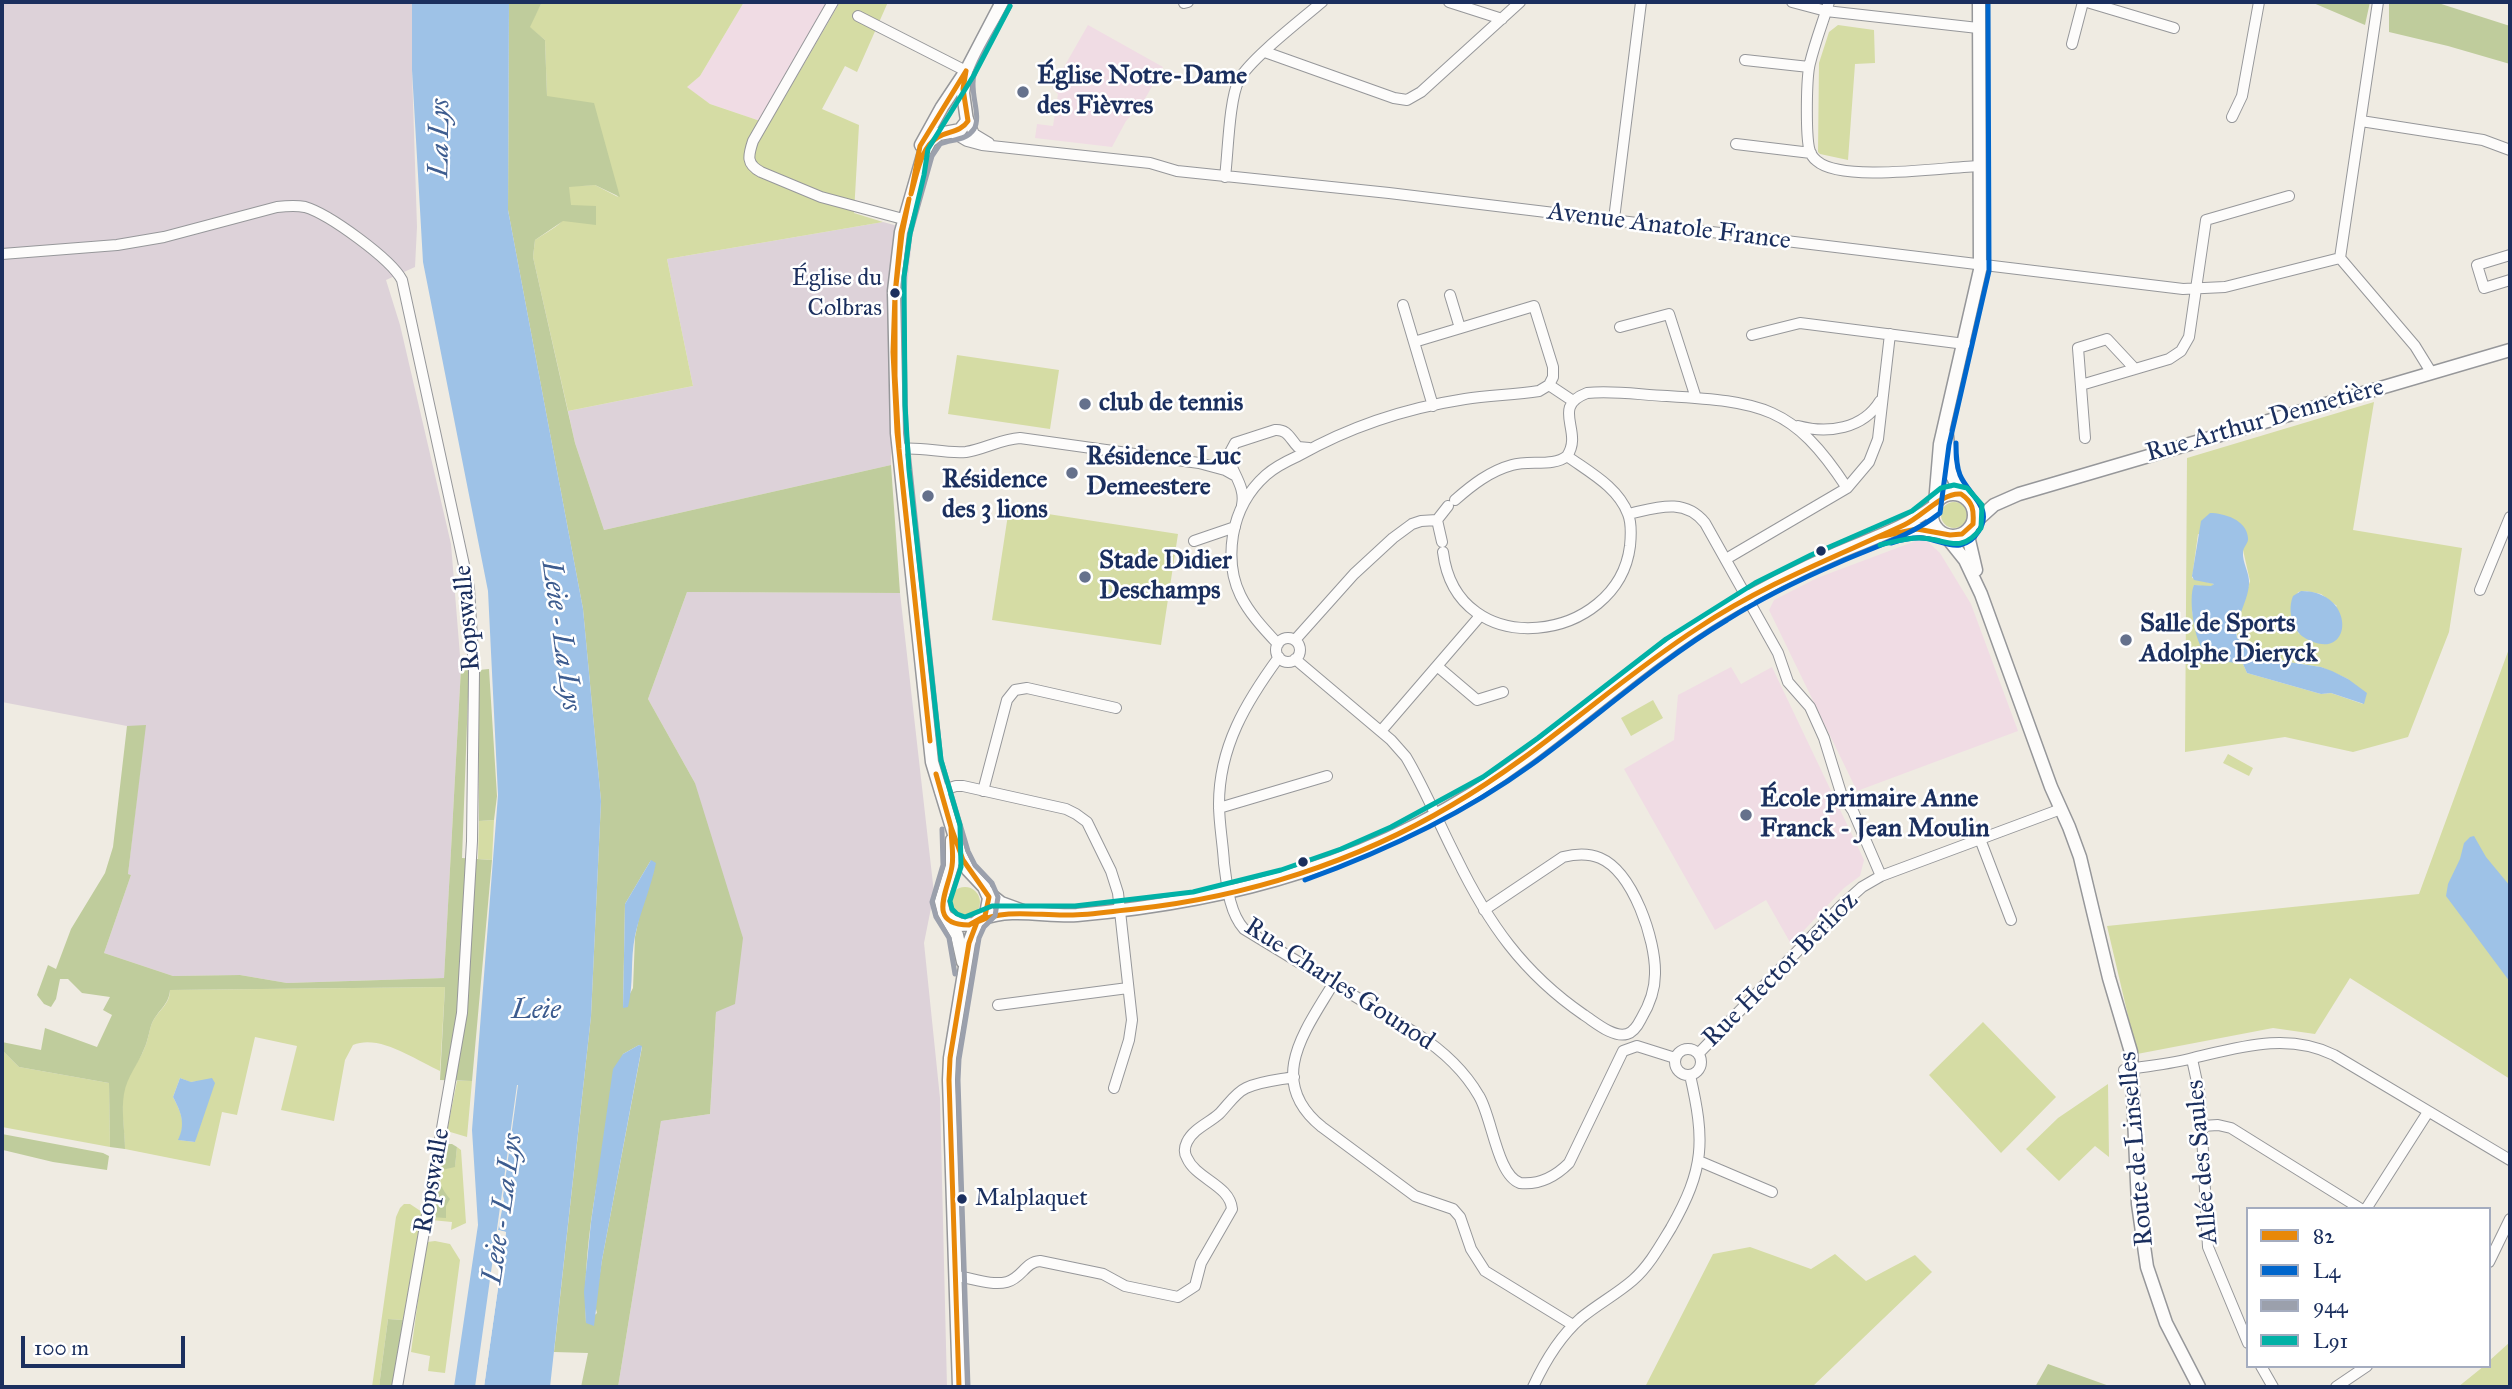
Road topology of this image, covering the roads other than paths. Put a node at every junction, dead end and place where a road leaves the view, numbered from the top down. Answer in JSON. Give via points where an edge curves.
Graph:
{"nodes":[{"id":1,"x":833,"y":2,"type":"edge"},
{"id":2,"x":1002,"y":2,"type":"edge"},
{"id":3,"x":1322,"y":2,"type":"edge"},
{"id":4,"x":1449,"y":2,"type":"edge"},
{"id":5,"x":1520,"y":2,"type":"edge"},
{"id":6,"x":1641,"y":2,"type":"edge"},
{"id":7,"x":1791,"y":2,"type":"edge"},
{"id":8,"x":1979,"y":2,"type":"edge"},
{"id":9,"x":2085,"y":2,"type":"edge"},
{"id":10,"x":2259,"y":2,"type":"edge"},
{"id":11,"x":2378,"y":2,"type":"edge"},
{"id":12,"x":1828,"y":6,"type":"edge"},
{"id":13,"x":859,"y":16,"type":"dead end"},
{"id":14,"x":1502,"y":19,"type":"junction"},
{"id":15,"x":1978,"y":28,"type":"junction"},
{"id":16,"x":2174,"y":28,"type":"dead end"},
{"id":17,"x":2072,"y":44,"type":"dead end"},
{"id":18,"x":1265,"y":52,"type":"junction"},
{"id":19,"x":1745,"y":60,"type":"dead end"},
{"id":20,"x":1809,"y":67,"type":"junction"},
{"id":21,"x":965,"y":71,"type":"junction"},
{"id":22,"x":941,"y":108,"type":"junction"},
{"id":23,"x":967,"y":114,"type":"junction"},
{"id":24,"x":2232,"y":117,"type":"dead end"},
{"id":25,"x":2361,"y":121,"type":"junction"},
{"id":26,"x":950,"y":131,"type":"junction"},
{"id":27,"x":1736,"y":145,"type":"dead end"},
{"id":28,"x":996,"y":146,"type":"junction"},
{"id":29,"x":2510,"y":150,"type":"edge"},
{"id":30,"x":1811,"y":153,"type":"junction"},
{"id":31,"x":1980,"y":166,"type":"junction"},
{"id":32,"x":916,"y":173,"type":"junction"},
{"id":33,"x":1225,"y":177,"type":"junction"},
{"id":34,"x":2289,"y":196,"type":"dead end"},
{"id":35,"x":904,"y":219,"type":"junction"},
{"id":36,"x":1614,"y":219,"type":"junction"},
{"id":37,"x":2,"y":254,"type":"edge"},
{"id":38,"x":2510,"y":255,"type":"edge"},
{"id":39,"x":2340,"y":258,"type":"junction"},
{"id":40,"x":1981,"y":264,"type":"junction"},
{"id":41,"x":2510,"y":280,"type":"edge"},
{"id":42,"x":2195,"y":289,"type":"junction"},
{"id":43,"x":1450,"y":295,"type":"dead end"},
{"id":44,"x":1403,"y":306,"type":"dead end"},
{"id":45,"x":1620,"y":327,"type":"dead end"},
{"id":46,"x":1460,"y":328,"type":"junction"},
{"id":47,"x":1890,"y":334,"type":"junction"},
{"id":48,"x":1752,"y":335,"type":"dead end"},
{"id":49,"x":1414,"y":342,"type":"junction"},
{"id":50,"x":1965,"y":344,"type":"junction"},
{"id":51,"x":2510,"y":350,"type":"edge"},
{"id":52,"x":2134,"y":369,"type":"junction"},
{"id":53,"x":2431,"y":372,"type":"junction"},
{"id":54,"x":1549,"y":385,"type":"junction"},
{"id":55,"x":2081,"y":385,"type":"junction"},
{"id":56,"x":1882,"y":396,"type":"junction"},
{"id":57,"x":1696,"y":398,"type":"junction"},
{"id":58,"x":1573,"y":401,"type":"junction"},
{"id":59,"x":1433,"y":406,"type":"junction"},
{"id":60,"x":1947,"y":418,"type":"junction"},
{"id":61,"x":1791,"y":423,"type":"junction"},
{"id":62,"x":1291,"y":438,"type":"junction"},
{"id":63,"x":2085,"y":438,"type":"dead end"},
{"id":64,"x":1313,"y":447,"type":"junction"},
{"id":65,"x":898,"y":449,"type":"junction"},
{"id":66,"x":1229,"y":451,"type":"junction"},
{"id":67,"x":1567,"y":456,"type":"junction"},
{"id":68,"x":1287,"y":461,"type":"junction"},
{"id":69,"x":1199,"y":463,"type":"junction"},
{"id":70,"x":1236,"y":477,"type":"junction"},
{"id":71,"x":1259,"y":482,"type":"junction"},
{"id":72,"x":1847,"y":488,"type":"junction"},
{"id":73,"x":2019,"y":494,"type":"junction"},
{"id":74,"x":1965,"y":497,"type":"junction"},
{"id":75,"x":1934,"y":506,"type":"junction"},
{"id":76,"x":1240,"y":510,"type":"junction"},
{"id":77,"x":1628,"y":514,"type":"junction"},
{"id":78,"x":2510,"y":517,"type":"edge"},
{"id":79,"x":1437,"y":520,"type":"junction"},
{"id":80,"x":1972,"y":526,"type":"junction"},
{"id":81,"x":1235,"y":527,"type":"junction"},
{"id":82,"x":1942,"y":534,"type":"junction"},
{"id":83,"x":1878,"y":537,"type":"junction"},
{"id":84,"x":1194,"y":541,"type":"dead end"},
{"id":85,"x":1726,"y":559,"type":"junction"},
{"id":86,"x":2480,"y":590,"type":"dead end"},
{"id":87,"x":1981,"y":594,"type":"junction"},
{"id":88,"x":1747,"y":597,"type":"junction"},
{"id":89,"x":1480,"y":616,"type":"junction"},
{"id":90,"x":1295,"y":640,"type":"junction"},
{"id":91,"x":1278,"y":644,"type":"junction"},
{"id":92,"x":1279,"y":657,"type":"junction"},
{"id":93,"x":1295,"y":659,"type":"junction"},
{"id":94,"x":1437,"y":666,"type":"junction"},
{"id":95,"x":1503,"y":692,"type":"dead end"},
{"id":96,"x":1116,"y":708,"type":"dead end"},
{"id":97,"x":1381,"y":731,"type":"junction"},
{"id":98,"x":1327,"y":776,"type":"dead end"},
{"id":99,"x":940,"y":791,"type":"junction"},
{"id":100,"x":983,"y":791,"type":"junction"},
{"id":101,"x":1219,"y":808,"type":"junction"},
{"id":102,"x":2061,"y":809,"type":"junction"},
{"id":103,"x":1435,"y":814,"type":"junction"},
{"id":104,"x":951,"y":826,"type":"junction"},
{"id":105,"x":1980,"y":839,"type":"junction"},
{"id":106,"x":1881,"y":876,"type":"junction"},
{"id":107,"x":978,"y":881,"type":"junction"},
{"id":108,"x":944,"y":889,"type":"junction"},
{"id":109,"x":987,"y":892,"type":"junction"},
{"id":110,"x":1229,"y":893,"type":"junction"},
{"id":111,"x":1119,"y":910,"type":"junction"},
{"id":112,"x":1484,"y":910,"type":"junction"},
{"id":113,"x":1037,"y":914,"type":"junction"},
{"id":114,"x":948,"y":918,"type":"junction"},
{"id":115,"x":2011,"y":920,"type":"dead end"},
{"id":116,"x":979,"y":921,"type":"junction"},
{"id":117,"x":964,"y":979,"type":"junction"},
{"id":118,"x":1333,"y":984,"type":"junction"},
{"id":119,"x":1128,"y":988,"type":"junction"},
{"id":120,"x":998,"y":1005,"type":"dead end"},
{"id":121,"x":1699,"y":1054,"type":"junction"},
{"id":122,"x":1675,"y":1058,"type":"junction"},
{"id":123,"x":2192,"y":1059,"type":"junction"},
{"id":124,"x":2128,"y":1069,"type":"junction"},
{"id":125,"x":1690,"y":1075,"type":"junction"},
{"id":126,"x":1294,"y":1077,"type":"junction"},
{"id":127,"x":1114,"y":1088,"type":"dead end"},
{"id":128,"x":2428,"y":1112,"type":"junction"},
{"id":129,"x":2202,"y":1126,"type":"junction"},
{"id":130,"x":2510,"y":1160,"type":"edge"},
{"id":131,"x":1699,"y":1161,"type":"junction"},
{"id":132,"x":1772,"y":1192,"type":"dead end"},
{"id":133,"x":2361,"y":1207,"type":"edge"},
{"id":134,"x":2365,"y":1207,"type":"edge"},
{"id":135,"x":2510,"y":1219,"type":"edge"},
{"id":136,"x":2491,"y":1258,"type":"edge"},
{"id":137,"x":956,"y":1276,"type":"junction"},
{"id":138,"x":1573,"y":1325,"type":"junction"},
{"id":139,"x":2246,"y":1338,"type":"edge"},
{"id":140,"x":2262,"y":1368,"type":"edge"},
{"id":141,"x":2364,"y":1368,"type":"edge"},
{"id":142,"x":397,"y":1387,"type":"edge"},
{"id":143,"x":959,"y":1387,"type":"edge"},
{"id":144,"x":1533,"y":1387,"type":"edge"},
{"id":145,"x":2191,"y":1387,"type":"edge"},
{"id":146,"x":2199,"y":1387,"type":"edge"},
{"id":147,"x":2273,"y":1387,"type":"edge"},
{"id":148,"x":2336,"y":1387,"type":"edge"}],
"edges":[{"from":1,"to":35,"type":"street","via":[[753,141],[749,161],[755,169],[821,197]]},
{"from":2,"to":21,"type":"street"},
{"from":3,"to":18,"type":"street"},
{"from":4,"to":14,"type":"street"},
{"from":5,"to":14,"type":"street"},
{"from":6,"to":36,"type":"street"},
{"from":7,"to":12,"type":"street"},
{"from":8,"to":15,"type":"street"},
{"from":9,"to":16,"type":"street"},
{"from":9,"to":17,"type":"street"},
{"from":10,"to":24,"type":"street","via":[[2242,96]]},
{"from":11,"to":25,"type":"street"},
{"from":12,"to":15,"type":"street"},
{"from":12,"to":20,"type":"street"},
{"from":13,"to":21,"type":"street"},
{"from":14,"to":18,"type":"street","via":[[1422,92],[1407,100]]},
{"from":15,"to":31,"type":"street"},
{"from":18,"to":33,"type":"street","via":[[1236,87]]},
{"from":19,"to":20,"type":"street"},
{"from":20,"to":30,"type":"street"},
{"from":21,"to":22,"type":"street"},
{"from":21,"to":23,"type":"street"},
{"from":22,"to":23,"type":"street","via":[[955,102],[962,104]]},
{"from":22,"to":26,"type":"street","via":[[940,124]]},
{"from":22,"to":32,"type":"street","via":[[920,146]]},
{"from":23,"to":26,"type":"street","via":[[962,129]]},
{"from":23,"to":28,"type":"street","via":[[975,135]]},
{"from":25,"to":29,"type":"street","via":[[2483,140]]},
{"from":25,"to":39,"type":"street"},
{"from":26,"to":28,"type":"street","name":"Avenue Anatole France","via":[[974,144]]},
{"from":26,"to":32,"type":"street","via":[[930,141]]},
{"from":27,"to":30,"type":"street"},
{"from":28,"to":33,"type":"street","name":"Avenue Anatole France","via":[[1150,163]]},
{"from":30,"to":31,"type":"street","via":[[1822,165],[1852,173]]},
{"from":31,"to":40,"type":"street"},
{"from":32,"to":35,"type":"street"},
{"from":33,"to":36,"type":"street","name":"Avenue Anatole France"},
{"from":34,"to":42,"type":"street","via":[[2206,220]]},
{"from":35,"to":65,"type":"street","via":[[894,291]]},
{"from":36,"to":40,"type":"street","name":"Avenue Anatole France"},
{"from":37,"to":142,"type":"street","name":"Ropswalle","via":[[129,243],[291,205],[332,221],[382,257],[402,280],[469,588],[474,685],[472,841],[462,1013]]},
{"from":38,"to":41,"type":"street","via":[[2477,265],[2484,288]]},
{"from":39,"to":42,"type":"street","name":"Avenue Anatole France","via":[[2225,287]]},
{"from":39,"to":53,"type":"street","via":[[2406,335]]},
{"from":40,"to":42,"type":"street","name":"Avenue Anatole France"},
{"from":40,"to":50,"type":"street"},
{"from":42,"to":52,"type":"street","via":[[2190,333],[2183,349]]},
{"from":43,"to":46,"type":"street"},
{"from":44,"to":49,"type":"street"},
{"from":45,"to":57,"type":"street","via":[[1669,314]]},
{"from":46,"to":49,"type":"street"},
{"from":46,"to":54,"type":"street","via":[[1534,306],[1553,366]]},
{"from":47,"to":48,"type":"street","via":[[1800,323]]},
{"from":47,"to":50,"type":"street"},
{"from":47,"to":56,"type":"street"},
{"from":49,"to":59,"type":"street"},
{"from":50,"to":60,"type":"street"},
{"from":51,"to":53,"type":"street","name":"Rue Arthur Dennetière"},
{"from":52,"to":55,"type":"street"},
{"from":52,"to":55,"type":"street","via":[[2107,339],[2078,348]]},
{"from":53,"to":73,"type":"street","name":"Rue Arthur Dennetière"},
{"from":54,"to":58,"type":"street"},
{"from":54,"to":59,"type":"street","via":[[1539,391]]},
{"from":55,"to":63,"type":"street"},
{"from":56,"to":61,"type":"street","via":[[1870,415],[1855,424],[1820,429]]},
{"from":56,"to":72,"type":"street","via":[[1875,451]]},
{"from":57,"to":58,"type":"street","via":[[1593,392]]},
{"from":57,"to":61,"type":"street","via":[[1746,404]]},
{"from":58,"to":67,"type":"street","via":[[1568,414],[1574,439]]},
{"from":59,"to":64,"type":"street","via":[[1381,420]]},
{"from":60,"to":74,"type":"street","via":[[1949,468]]},
{"from":60,"to":75,"type":"street"},
{"from":61,"to":72,"type":"street","via":[[1817,446]]},
{"from":62,"to":64,"type":"street","via":[[1297,447]]},
{"from":62,"to":66,"type":"street","via":[[1275,429],[1238,441]]},
{"from":62,"to":68,"type":"street","via":[[1293,454]]},
{"from":64,"to":68,"type":"street"},
{"from":65,"to":69,"type":"street","via":[[964,452],[1020,438]]},
{"from":65,"to":99,"type":"street","via":[[931,754]]},
{"from":66,"to":69,"type":"street"},
{"from":66,"to":70,"type":"street"},
{"from":67,"to":77,"type":"street","via":[[1612,490]]},
{"from":67,"to":79,"type":"street","via":[[1512,465],[1483,479]]},
{"from":68,"to":71,"type":"street"},
{"from":69,"to":70,"type":"street"},
{"from":70,"to":71,"type":"street","via":[[1250,485]]},
{"from":70,"to":76,"type":"street","via":[[1243,493]]},
{"from":71,"to":76,"type":"street"},
{"from":72,"to":85,"type":"street"},
{"from":73,"to":74,"type":"street","name":"Rue Arthur Dennetière"},
{"from":73,"to":80,"type":"street","name":"Rue Arthur Dennetière","via":[[1990,508]]},
{"from":74,"to":75,"type":"street","via":[[1948,495]]},
{"from":74,"to":80,"type":"street","via":[[1974,508]]},
{"from":75,"to":82,"type":"street","via":[[1933,521]]},
{"from":75,"to":83,"type":"street"},
{"from":76,"to":81,"type":"street"},
{"from":77,"to":85,"type":"street","via":[[1669,506],[1685,508],[1705,523]]},
{"from":77,"to":89,"type":"street","via":[[1627,560],[1617,582],[1596,604],[1566,621],[1530,629]]},
{"from":78,"to":86,"type":"street"},
{"from":79,"to":89,"type":"street","via":[[1450,583]]},
{"from":79,"to":90,"type":"street","via":[[1412,524],[1393,538]]},
{"from":80,"to":82,"type":"street","via":[[1960,536]]},
{"from":80,"to":87,"type":"street","name":"Route de Linselles","via":[[1970,543]]},
{"from":81,"to":84,"type":"street"},
{"from":81,"to":91,"type":"street","via":[[1232,559],[1236,587],[1245,606]]},
{"from":82,"to":83,"type":"street","via":[[1921,529]]},
{"from":82,"to":87,"type":"street","name":"Route de Linselles","via":[[1965,560]]},
{"from":83,"to":88,"type":"street"},
{"from":85,"to":88,"type":"street"},
{"from":87,"to":102,"type":"street","name":"Route de Linselles"},
{"from":88,"to":103,"type":"street","via":[[1671,646],[1508,770]]},
{"from":88,"to":106,"type":"street","via":[[1780,657],[1788,682],[1806,701],[1823,735],[1841,793]]},
{"from":89,"to":94,"type":"street"},
{"from":90,"to":91,"type":"street","via":[[1283,639]]},
{"from":90,"to":93,"type":"street","via":[[1300,650]]},
{"from":91,"to":92,"type":"street"},
{"from":92,"to":93,"type":"street"},
{"from":92,"to":101,"type":"street","name":"Rue Charles Gounod","via":[[1250,697],[1234,730]]},
{"from":93,"to":97,"type":"street"},
{"from":94,"to":95,"type":"street","via":[[1477,700]]},
{"from":94,"to":97,"type":"street"},
{"from":96,"to":100,"type":"street","via":[[1027,688],[1015,691],[1007,700]]},
{"from":97,"to":103,"type":"street","via":[[1406,757]]},
{"from":98,"to":101,"type":"street"},
{"from":99,"to":100,"type":"street","via":[[956,786]]},
{"from":99,"to":104,"type":"street"},
{"from":100,"to":111,"type":"street","via":[[1083,818],[1092,828],[1115,883]]},
{"from":101,"to":110,"type":"street","name":"Rue Charles Gounod"},
{"from":102,"to":105,"type":"street","name":"Rue Hector Berlioz"},
{"from":102,"to":124,"type":"street","name":"Route de Linselles","via":[[2090,896]]},
{"from":103,"to":110,"type":"street","via":[[1344,857]]},
{"from":103,"to":112,"type":"street"},
{"from":104,"to":107,"type":"street","via":[[965,863]]},
{"from":104,"to":108,"type":"street","via":[[952,866]]},
{"from":105,"to":106,"type":"street","name":"Rue Hector Berlioz"},
{"from":105,"to":115,"type":"street"},
{"from":106,"to":121,"type":"street","name":"Rue Hector Berlioz","via":[[1846,901]]},
{"from":107,"to":108,"type":"street","via":[[959,878]]},
{"from":107,"to":109,"type":"street"},
{"from":108,"to":114,"type":"street","via":[[941,904]]},
{"from":109,"to":113,"type":"street","via":[[1007,906]]},
{"from":109,"to":116,"type":"street","via":[[989,906]]},
{"from":110,"to":111,"type":"street"},
{"from":110,"to":118,"type":"street","name":"Rue Charles Gounod","via":[[1244,929]]},
{"from":111,"to":113,"type":"street"},
{"from":111,"to":119,"type":"street"},
{"from":112,"to":112,"type":"street","via":[[1563,857],[1591,856],[1609,864],[1637,903],[1654,956],[1653,994],[1633,1031],[1620,1035],[1605,1029],[1556,995],[1522,963]]},
{"from":113,"to":116,"type":"street","via":[[993,915]]},
{"from":114,"to":116,"type":"street","via":[[960,925]]},
{"from":114,"to":117,"type":"street","via":[[960,943]]},
{"from":116,"to":117,"type":"street","via":[[969,943]]},
{"from":117,"to":137,"type":"street","via":[[948,1080]]},
{"from":118,"to":122,"type":"street","name":"Rue Charles Gounod","via":[[1424,1038],[1458,1068],[1484,1105],[1507,1173],[1526,1184],[1543,1180],[1569,1163],[1623,1051],[1637,1045]]},
{"from":118,"to":126,"type":"street","via":[[1298,1045]]},
{"from":119,"to":120,"type":"street"},
{"from":119,"to":127,"type":"street","via":[[1131,1030]]},
{"from":121,"to":122,"type":"street","via":[[1685,1048]]},
{"from":121,"to":125,"type":"street","via":[[1701,1065]]},
{"from":122,"to":125,"type":"street","via":[[1679,1071]]},
{"from":123,"to":124,"type":"street"},
{"from":123,"to":128,"type":"street","via":[[2262,1043],[2309,1045],[2334,1055]]},
{"from":123,"to":129,"type":"street","name":"Allée des Saules"},
{"from":124,"to":145,"type":"street","name":"Route de Linselles","via":[[2134,1239],[2157,1322]]},
{"from":124,"to":146,"type":"street","name":"Route de Linselles","via":[[2145,1257],[2166,1323]]},
{"from":125,"to":131,"type":"street","via":[[1701,1130]]},
{"from":126,"to":137,"type":"street","via":[[1244,1089],[1189,1139],[1185,1148],[1191,1164],[1225,1194],[1233,1209],[1186,1294],[1167,1296],[1122,1285],[1100,1273],[1040,1261],[1008,1282]]},
{"from":126,"to":138,"type":"street","via":[[1302,1103],[1319,1124],[1415,1196],[1457,1212],[1485,1271]]},
{"from":128,"to":130,"type":"street"},
{"from":128,"to":134,"type":"street"},
{"from":129,"to":133,"type":"street","via":[[2231,1128]]},
{"from":129,"to":139,"type":"street","name":"Allée des Saules","via":[[2208,1247]]},
{"from":131,"to":132,"type":"street"},
{"from":131,"to":138,"type":"street","via":[[1688,1196],[1649,1263]]},
{"from":135,"to":136,"type":"street"},
{"from":137,"to":143,"type":"street"},
{"from":138,"to":144,"type":"street","via":[[1550,1353]]},
{"from":140,"to":147,"type":"street"},
{"from":141,"to":148,"type":"street"}]}
